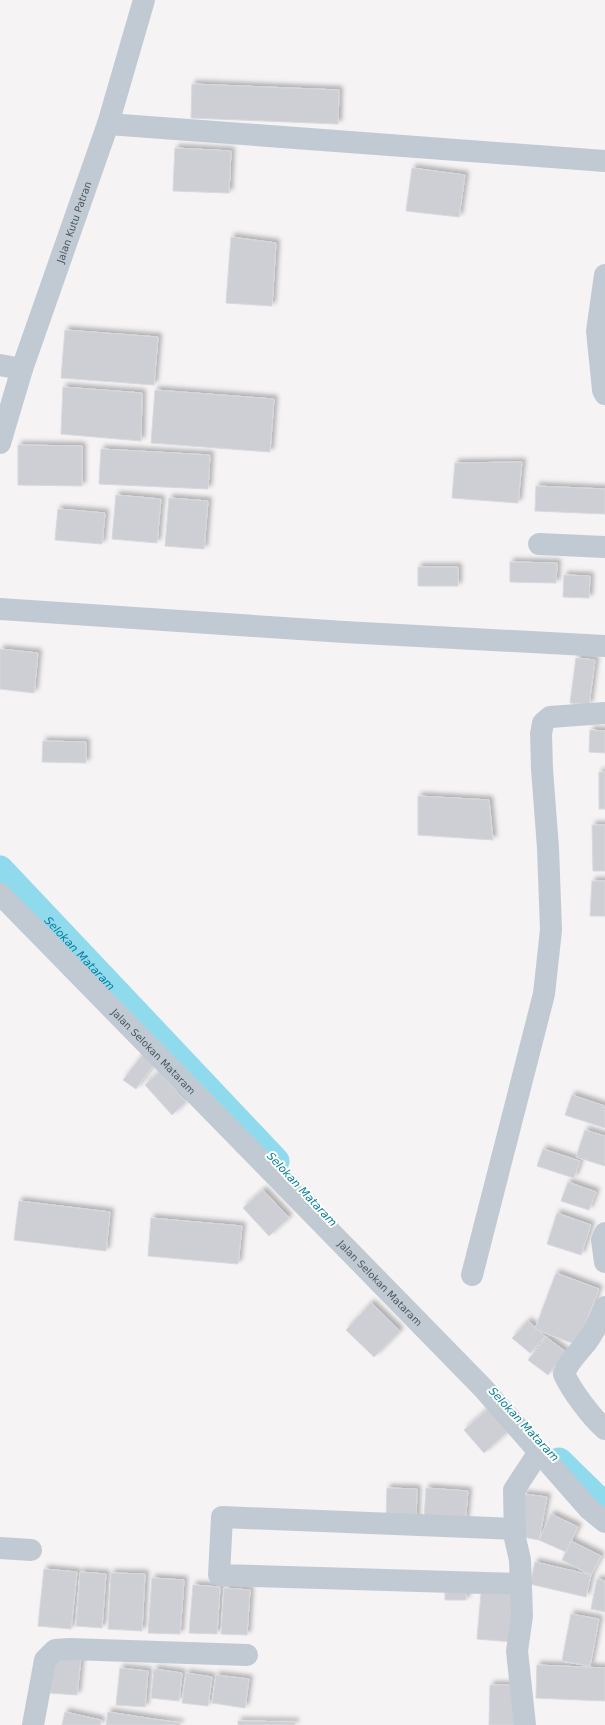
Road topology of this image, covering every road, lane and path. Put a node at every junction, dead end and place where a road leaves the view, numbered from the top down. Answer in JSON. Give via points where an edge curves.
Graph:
{"nodes":[{"id":1,"x":144,"y":0,"type":"edge"},
{"id":2,"x":108,"y":124,"type":"junction"},
{"id":3,"x":605,"y":161,"type":"edge"},
{"id":4,"x":605,"y":275,"type":"edge"},
{"id":5,"x":0,"y":366,"type":"edge"},
{"id":6,"x":22,"y":369,"type":"junction"},
{"id":7,"x":604,"y":392,"type":"edge"},
{"id":8,"x":0,"y":443,"type":"edge"},
{"id":9,"x":539,"y":544,"type":"dead end"},
{"id":10,"x":605,"y":547,"type":"edge"},
{"id":11,"x":0,"y":609,"type":"edge"},
{"id":12,"x":605,"y":646,"type":"edge"},
{"id":13,"x":605,"y":712,"type":"edge"},
{"id":14,"x":0,"y":894,"type":"edge"},
{"id":15,"x":605,"y":1233,"type":"edge"},
{"id":16,"x":605,"y":1262,"type":"edge"},
{"id":17,"x":472,"y":1275,"type":"dead end"},
{"id":18,"x":605,"y":1307,"type":"edge"},
{"id":19,"x":605,"y":1429,"type":"edge"},
{"id":20,"x":539,"y":1452,"type":"junction"},
{"id":21,"x":605,"y":1522,"type":"edge"},
{"id":22,"x":515,"y":1529,"type":"junction"},
{"id":23,"x":0,"y":1548,"type":"edge"},
{"id":24,"x":31,"y":1550,"type":"dead end"},
{"id":25,"x":521,"y":1584,"type":"junction"},
{"id":26,"x":247,"y":1655,"type":"dead end"},
{"id":27,"x":33,"y":1725,"type":"edge"},
{"id":28,"x":525,"y":1725,"type":"edge"}],
"edges":[{"from":1,"to":2,"type":"street","name":"Jalan Kutu Patran"},
{"from":2,"to":3,"type":"street"},
{"from":2,"to":6,"type":"street","name":"Jalan Kutu Patran"},
{"from":4,"to":7,"type":"street","via":[[597,331]]},
{"from":5,"to":6,"type":"street"},
{"from":6,"to":8,"type":"street","name":"Jalan Kutu Patran"},
{"from":9,"to":10,"type":"street"},
{"from":11,"to":12,"type":"street"},
{"from":13,"to":17,"type":"street","via":[[550,718],[543,723],[542,770],[551,930],[544,994]]},
{"from":14,"to":20,"type":"street","name":"Jalan Selokan Mataram","via":[[477,1382]]},
{"from":15,"to":16,"type":"street","via":[[602,1240]]},
{"from":18,"to":19,"type":"street","via":[[598,1325],[566,1367],[564,1374],[598,1424]]},
{"from":20,"to":21,"type":"street","name":"Jalan Selokan Mataram","via":[[589,1509]]},
{"from":20,"to":22,"type":"street","via":[[514,1490]]},
{"from":22,"to":25,"type":"street"},
{"from":22,"to":25,"type":"street","via":[[222,1517],[219,1575]]},
{"from":23,"to":24,"type":"street"},
{"from":25,"to":28,"type":"street","via":[[522,1616],[517,1651]]},
{"from":26,"to":27,"type":"street","via":[[55,1650],[45,1660]]}]}
